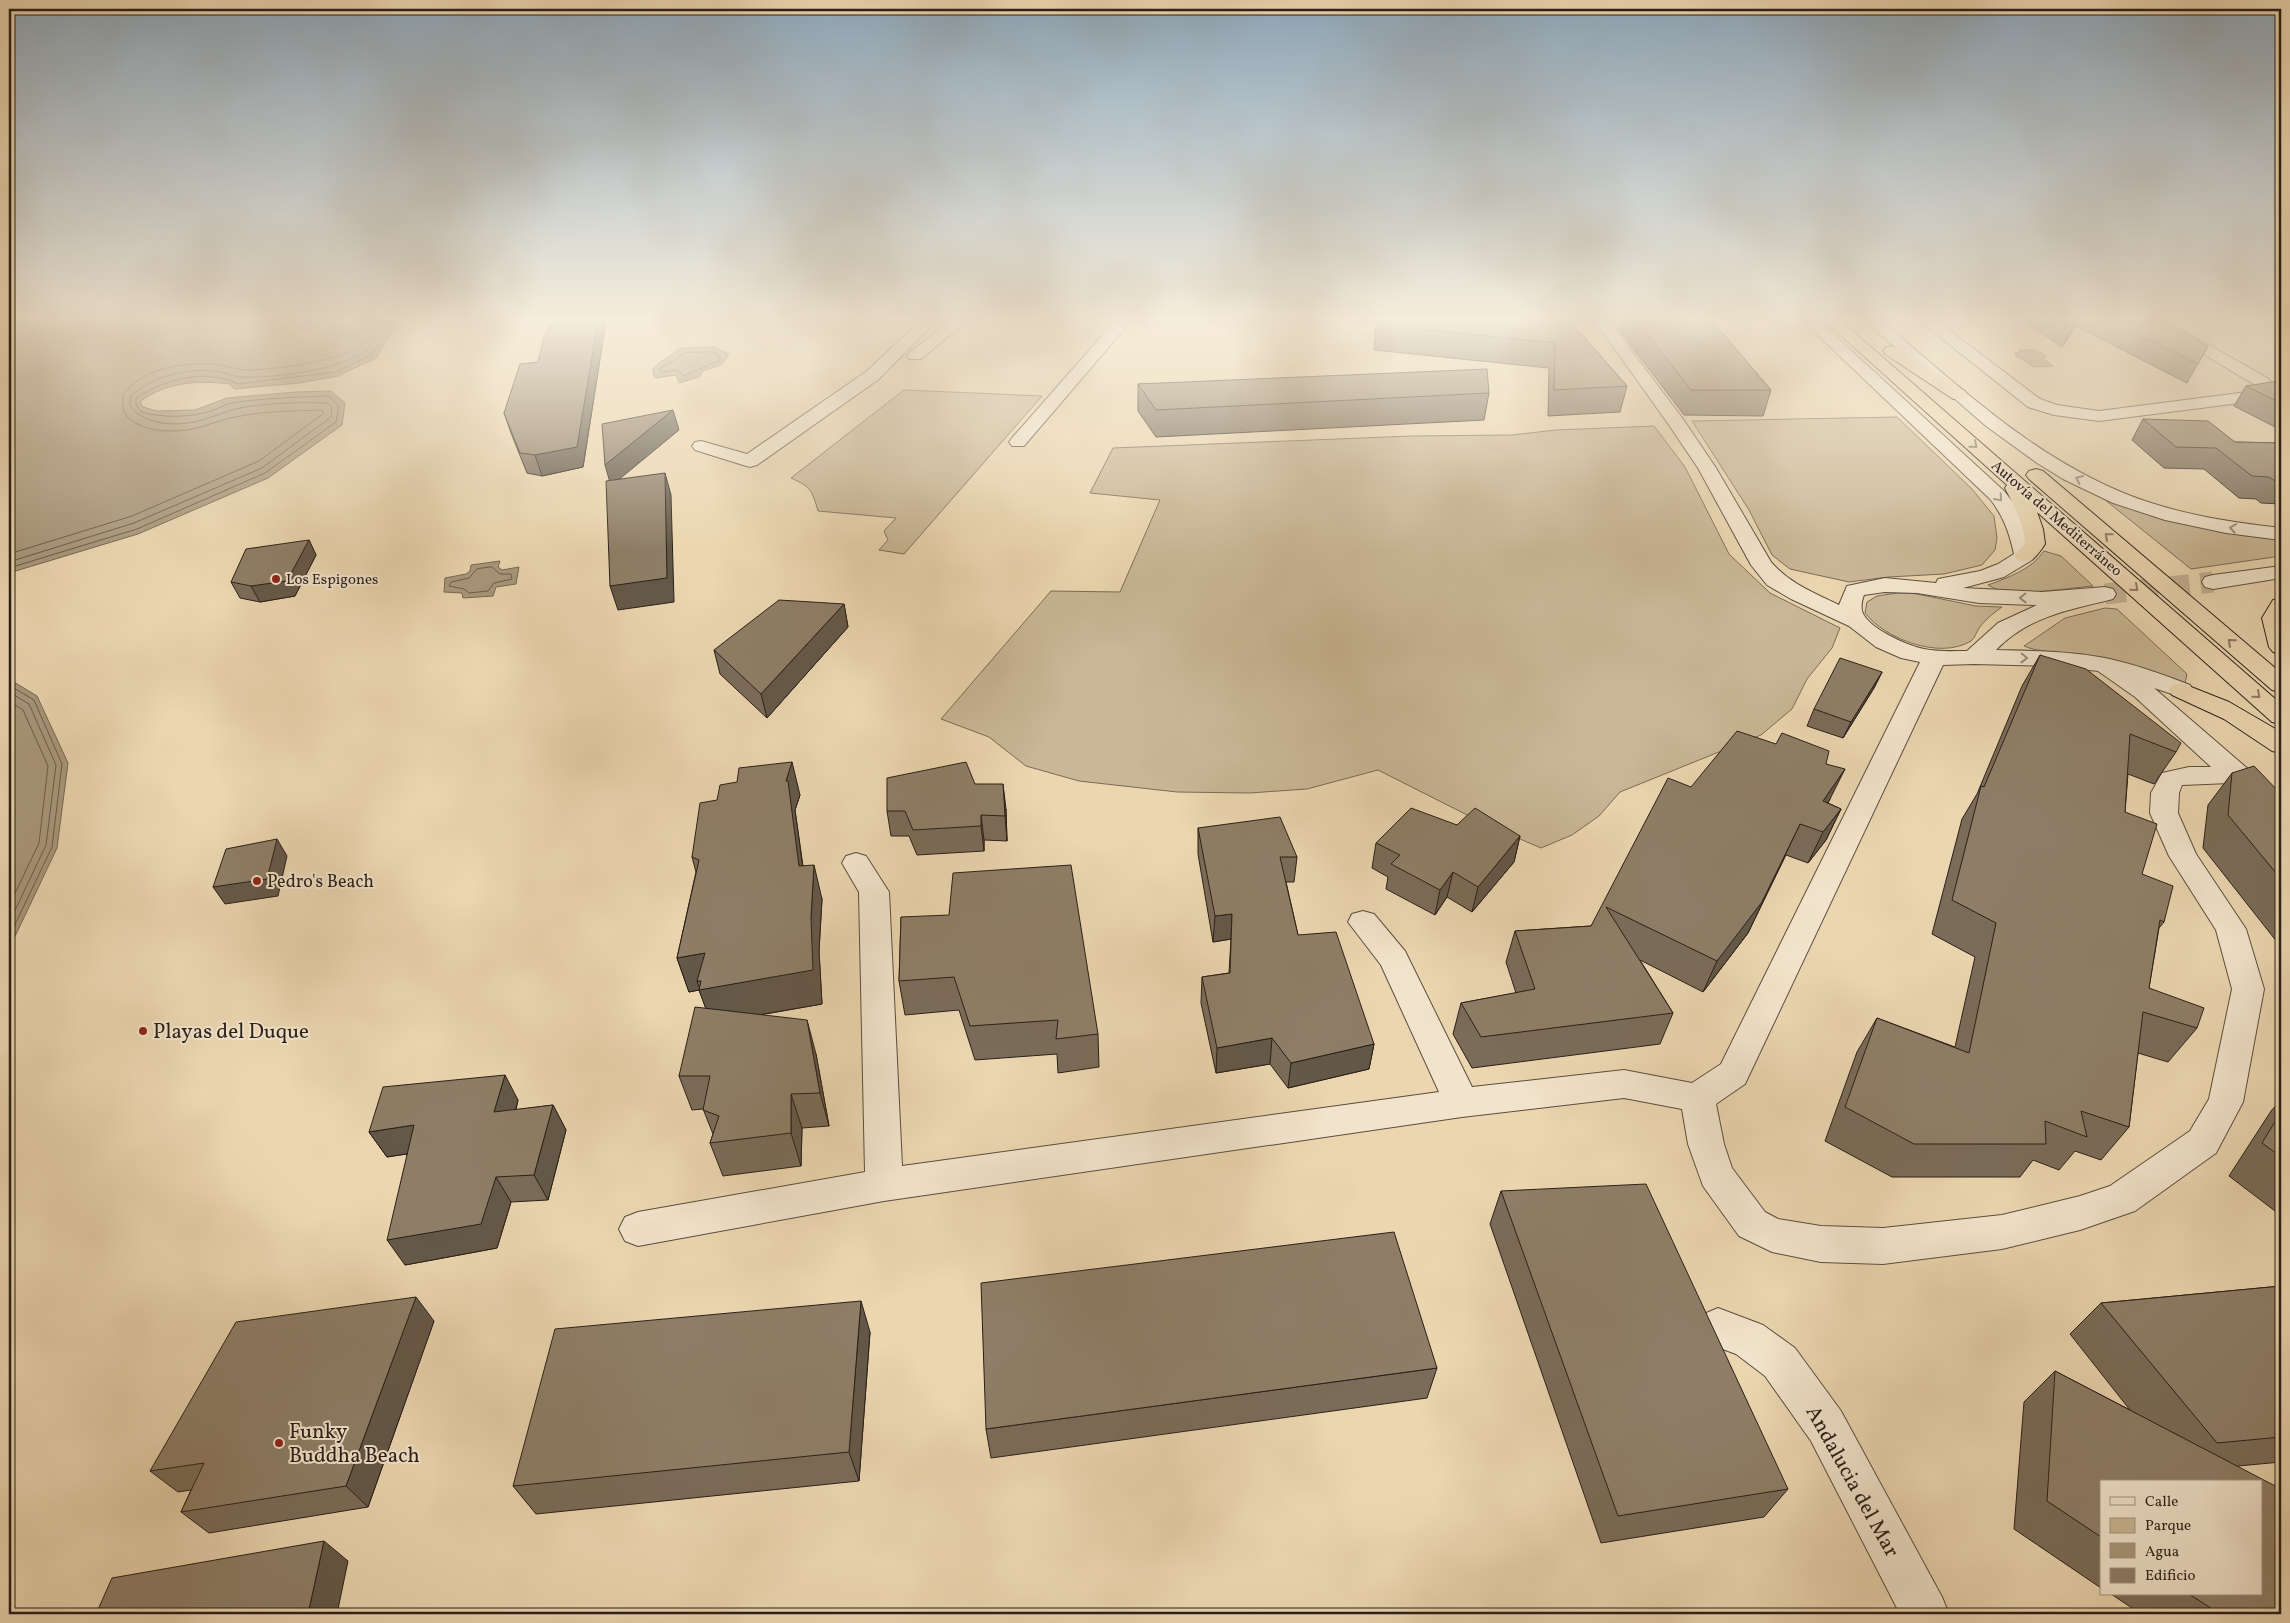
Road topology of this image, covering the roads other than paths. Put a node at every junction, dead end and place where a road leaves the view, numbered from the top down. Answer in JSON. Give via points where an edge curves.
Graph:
{"nodes":[{"id":1,"x":842,"y":397,"type":"edge"},
{"id":2,"x":1058,"y":397,"type":"edge"},
{"id":3,"x":1658,"y":397,"type":"edge"},
{"id":4,"x":1891,"y":397,"type":"edge"},
{"id":5,"x":1919,"y":397,"type":"edge"},
{"id":6,"x":1945,"y":397,"type":"edge"},
{"id":7,"x":1961,"y":397,"type":"edge"},
{"id":8,"x":2026,"y":397,"type":"edge"},
{"id":9,"x":2249,"y":397,"type":"edge"},
{"id":10,"x":1018,"y":442,"type":"dead end"},
{"id":11,"x":701,"y":446,"type":"dead end"},
{"id":12,"x":2008,"y":475,"type":"junction"},
{"id":13,"x":2281,"y":534,"type":"edge"},
{"id":14,"x":2025,"y":556,"type":"junction"},
{"id":15,"x":1762,"y":565,"type":"junction"},
{"id":16,"x":2281,"y":572,"type":"edge"},
{"id":17,"x":2213,"y":582,"type":"tunnel mouth"},
{"id":18,"x":1911,"y":587,"type":"junction"},
{"id":19,"x":1855,"y":591,"type":"junction"},
{"id":20,"x":2281,"y":605,"type":"edge"},
{"id":21,"x":1856,"y":621,"type":"junction"},
{"id":22,"x":2281,"y":647,"type":"edge"},
{"id":23,"x":1975,"y":657,"type":"junction"},
{"id":24,"x":1934,"y":659,"type":"junction"},
{"id":25,"x":2105,"y":665,"type":"junction"},
{"id":26,"x":2281,"y":685,"type":"edge"},
{"id":27,"x":2181,"y":690,"type":"junction"},
{"id":28,"x":2166,"y":711,"type":"junction"},
{"id":29,"x":2281,"y":717,"type":"edge"},
{"id":30,"x":2281,"y":745,"type":"edge"},
{"id":31,"x":2239,"y":775,"type":"junction"},
{"id":32,"x":2281,"y":815,"type":"edge"},
{"id":33,"x":856,"y":863,"type":"dead end"},
{"id":34,"x":1363,"y":922,"type":"dead end"},
{"id":35,"x":1697,"y":1098,"type":"junction"},
{"id":36,"x":1462,"y":1103,"type":"junction"},
{"id":37,"x":884,"y":1185,"type":"junction"},
{"id":38,"x":638,"y":1229,"type":"dead end"},
{"id":39,"x":1718,"y":1328,"type":"dead end"},
{"id":40,"x":1925,"y":1614,"type":"edge"}],
"edges":[{"from":1,"to":11,"type":"street","via":[[750,461]]},
{"from":2,"to":10,"type":"street"},
{"from":3,"to":15,"type":"street","via":[[1732,510]]},
{"from":4,"to":14,"type":"street","one_way":true,"via":[[1997,495],[2017,525]]},
{"from":5,"to":12,"type":"highway","name":"Autovía del Mediterráneo","one_way":true},
{"from":26,"to":6,"type":"highway","name":"Autovía del Mediterráneo","one_way":true},
{"from":13,"to":7,"type":"street","one_way":true,"via":[[2192,521],[2121,499],[2070,476],[2025,448]]},
{"from":8,"to":9,"type":"street","via":[[2054,410],[2099,416]]},
{"from":12,"to":14,"type":"highway","via":[[2030,516],[2035,535],[2035,544]]},
{"from":12,"to":29,"type":"highway","name":"Autovía del Mediterráneo","one_way":true},
{"from":14,"to":18,"type":"street","via":[[2006,570],[1980,578]]},
{"from":15,"to":19,"type":"street","via":[[1810,585]]},
{"from":15,"to":21,"type":"street","via":[[1774,580]]},
{"from":16,"to":17,"type":"street"},
{"from":18,"to":19,"type":"street","via":[[1883,585]]},
{"from":23,"to":18,"type":"street","one_way":true,"via":[[2008,626],[2034,614],[2097,595],[2017,598]]},
{"from":19,"to":21,"type":"street","via":[[1849,601]]},
{"from":20,"to":22,"type":"highway","via":[[2273,618]]},
{"from":21,"to":24,"type":"street","via":[[1887,644]]},
{"from":23,"to":24,"type":"street"},
{"from":23,"to":25,"type":"street","one_way":true},
{"from":24,"to":35,"type":"street","via":[[1733,1074]]},
{"from":25,"to":27,"type":"street"},
{"from":25,"to":28,"type":"street"},
{"from":27,"to":28,"type":"street","via":[[2166,690],[2159,696]]},
{"from":27,"to":30,"type":"highway","via":[[2226,710]]},
{"from":28,"to":31,"type":"street"},
{"from":31,"to":32,"type":"street"},
{"from":31,"to":35,"type":"street","via":[[2189,775],[2171,779],[2165,793],[2164,813],[2183,856],[2231,929],[2248,990],[2226,1102],[2203,1142],[2122,1199],[2002,1232],[1883,1246],[1821,1244],[1772,1235],[1752,1224],[1716,1175]]},
{"from":33,"to":37,"type":"street","via":[[874,892]]},
{"from":34,"to":36,"type":"street","via":[[1394,959]]},
{"from":35,"to":36,"type":"street","via":[[1624,1084]]},
{"from":36,"to":37,"type":"street"},
{"from":37,"to":38,"type":"street"},
{"from":39,"to":40,"type":"street","name":"Andalucia del Mar","via":[[1749,1339],[1780,1362],[1826,1426]]}]}
